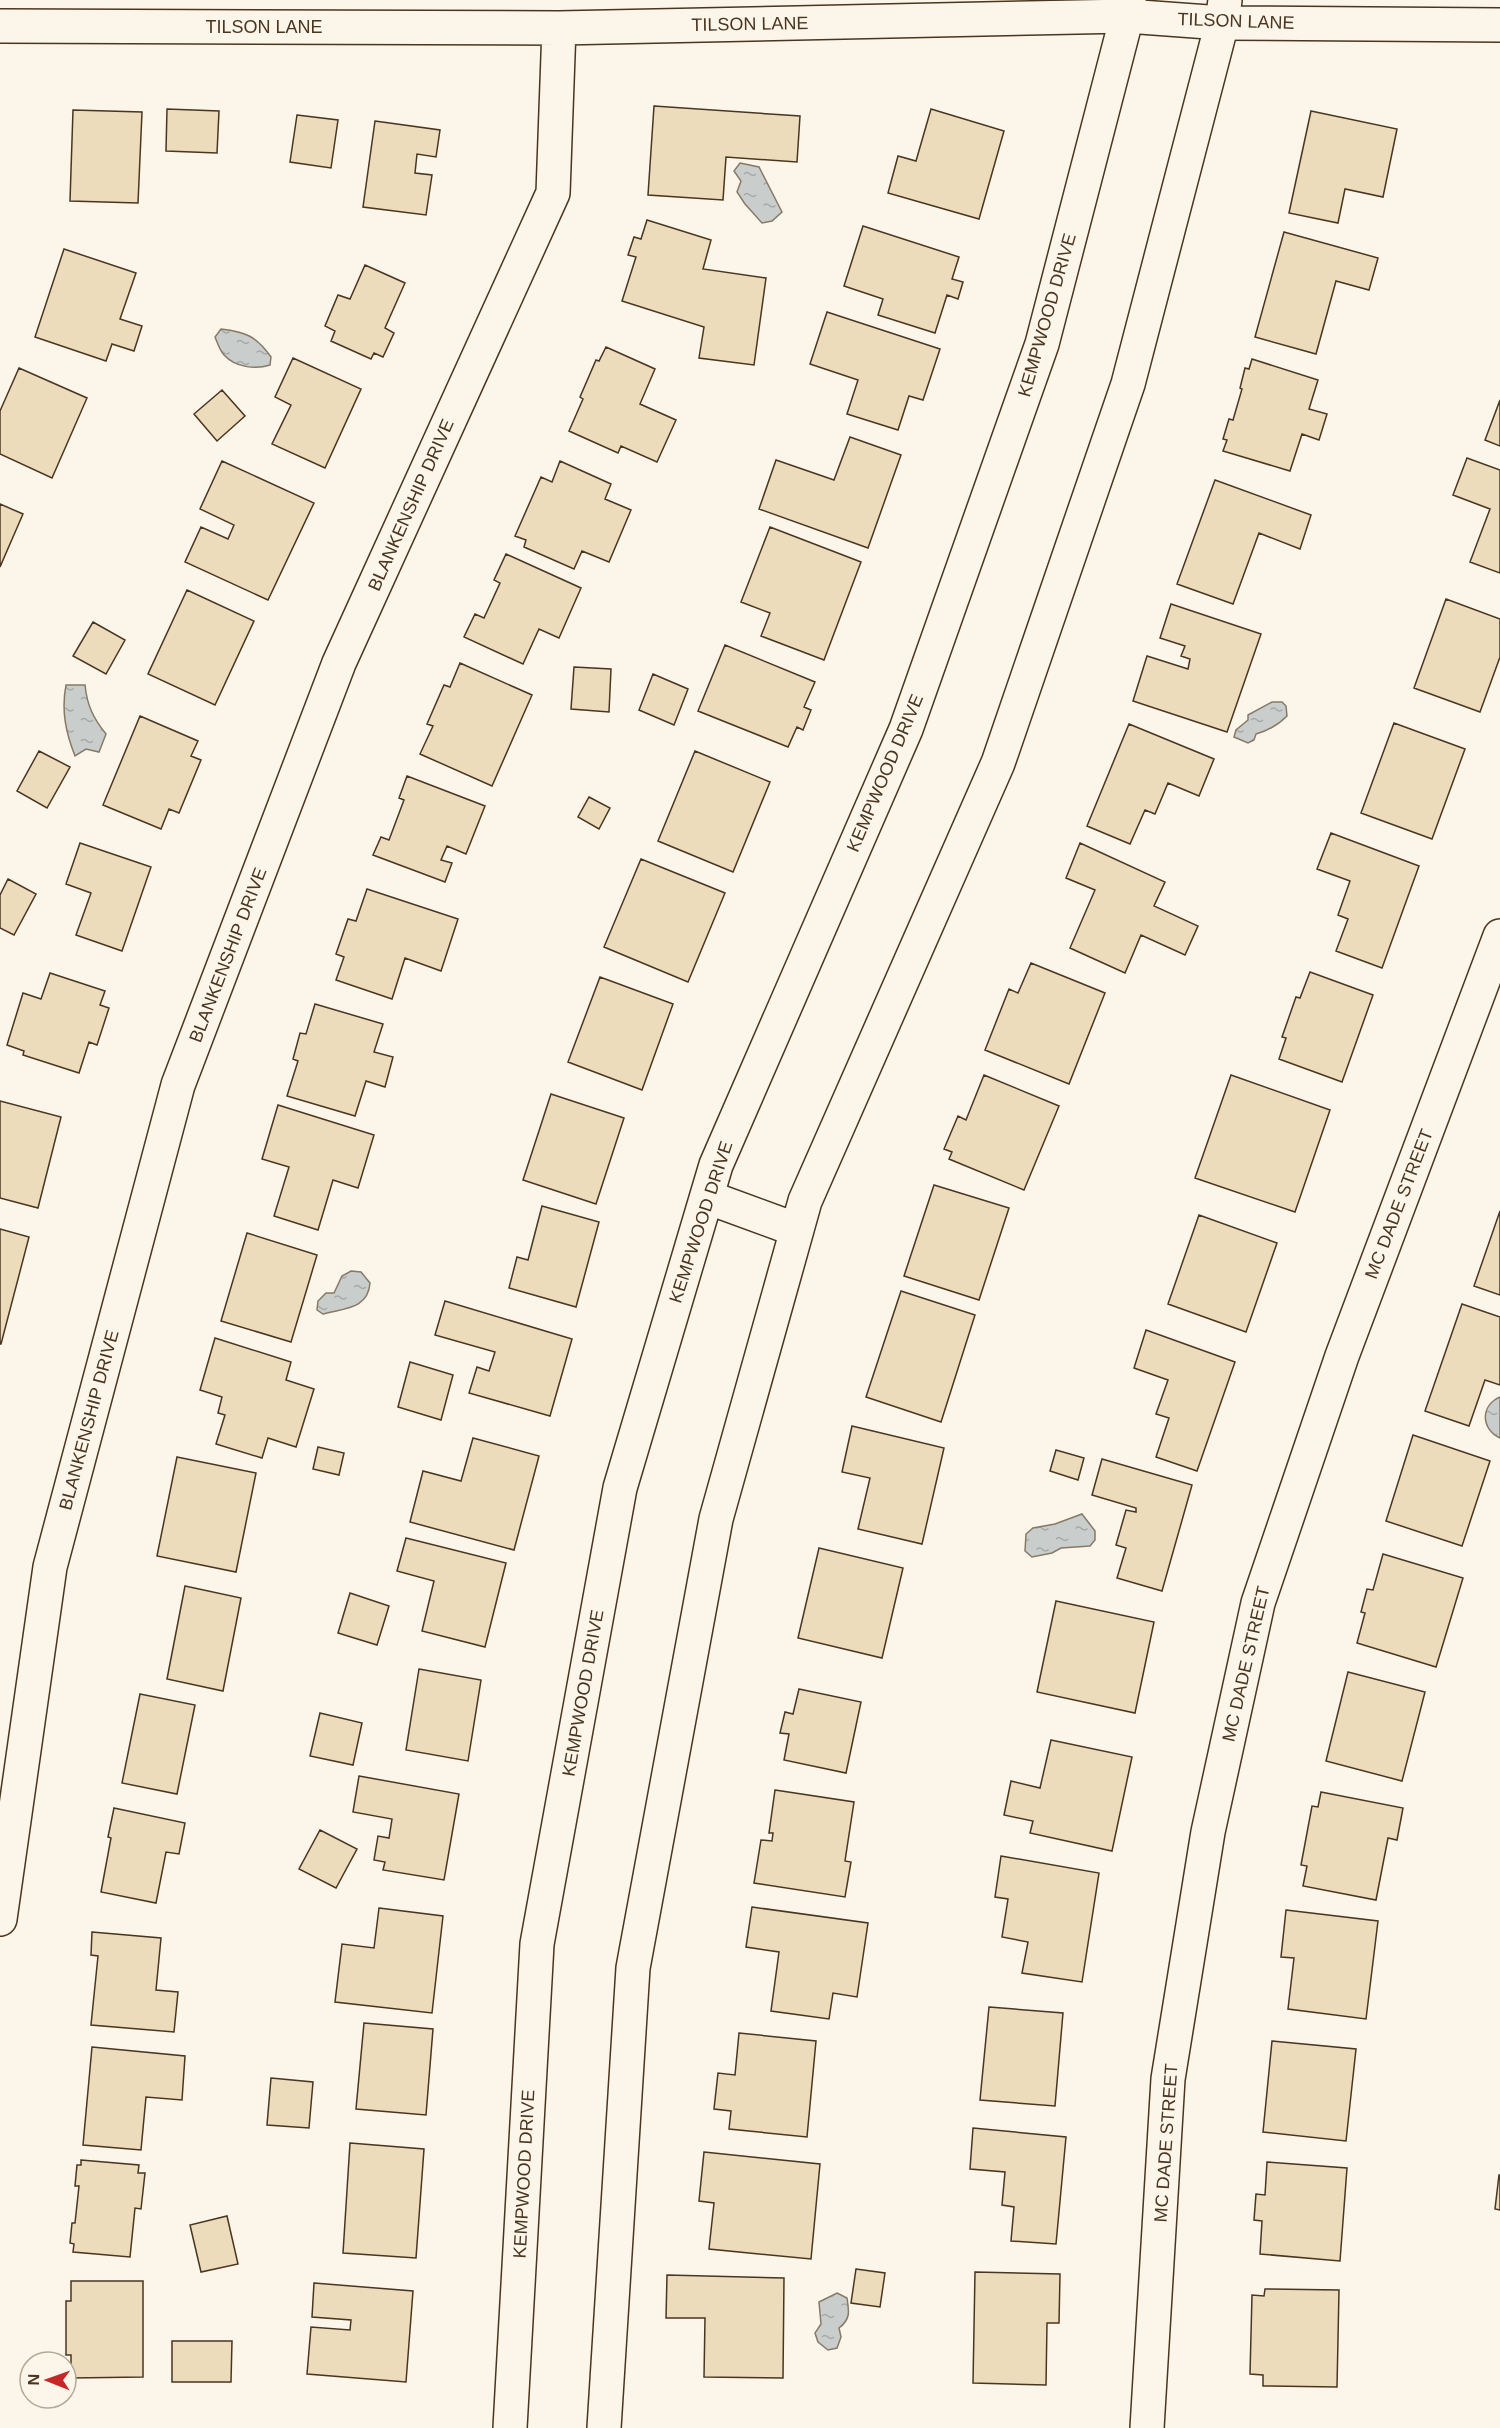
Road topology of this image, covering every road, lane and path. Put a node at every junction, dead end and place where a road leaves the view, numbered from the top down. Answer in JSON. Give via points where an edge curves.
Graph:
{"nodes":[{"id":1,"x":1128,"y":8,"type":"edge"},
{"id":2,"x":1224,"y":11,"type":"edge"},
{"id":3,"x":1500,"y":25,"type":"edge"},
{"id":4,"x":0,"y":26,"type":"edge"},
{"id":5,"x":559,"y":28,"type":"junction"},
{"id":6,"x":1500,"y":936,"type":"edge"},
{"id":7,"x":707,"y":1197,"type":"junction"},
{"id":8,"x":796,"y":1230,"type":"junction"},
{"id":9,"x":0,"y":1919,"type":"edge"},
{"id":10,"x":510,"y":2428,"type":"edge"},
{"id":11,"x":604,"y":2428,"type":"edge"},
{"id":12,"x":1147,"y":2428,"type":"edge"}],
"edges":[{"from":1,"to":2,"type":"main road","name":"TILSON LANE"},
{"from":1,"to":5,"type":"main road","name":"TILSON LANE"},
{"from":1,"to":7,"type":"main road","name":"KEMPWOOD DRIVE","via":[[1042,344],[906,729],[716,1164]]},
{"from":2,"to":3,"type":"main road","name":"TILSON LANE"},
{"from":2,"to":8,"type":"main road","via":[[1128,384],[998,763],[805,1201]]},
{"from":4,"to":5,"type":"main road","name":"TILSON LANE"},
{"from":5,"to":9,"type":"main road","name":"BLANKENSHIP DRIVE","via":[[552,193],[339,663],[178,1086],[50,1567]]},
{"from":6,"to":12,"type":"main road","name":"MC DADE STREET","via":[[1342,1356],[1258,1603],[1208,1832],[1168,2079]]},
{"from":7,"to":8,"type":"main road"},
{"from":7,"to":10,"type":"main road","name":"KEMPWOOD DRIVE","via":[[620,1488],[537,1944]]},
{"from":8,"to":11,"type":"main road","via":[[716,1519],[633,1968]]}]}
